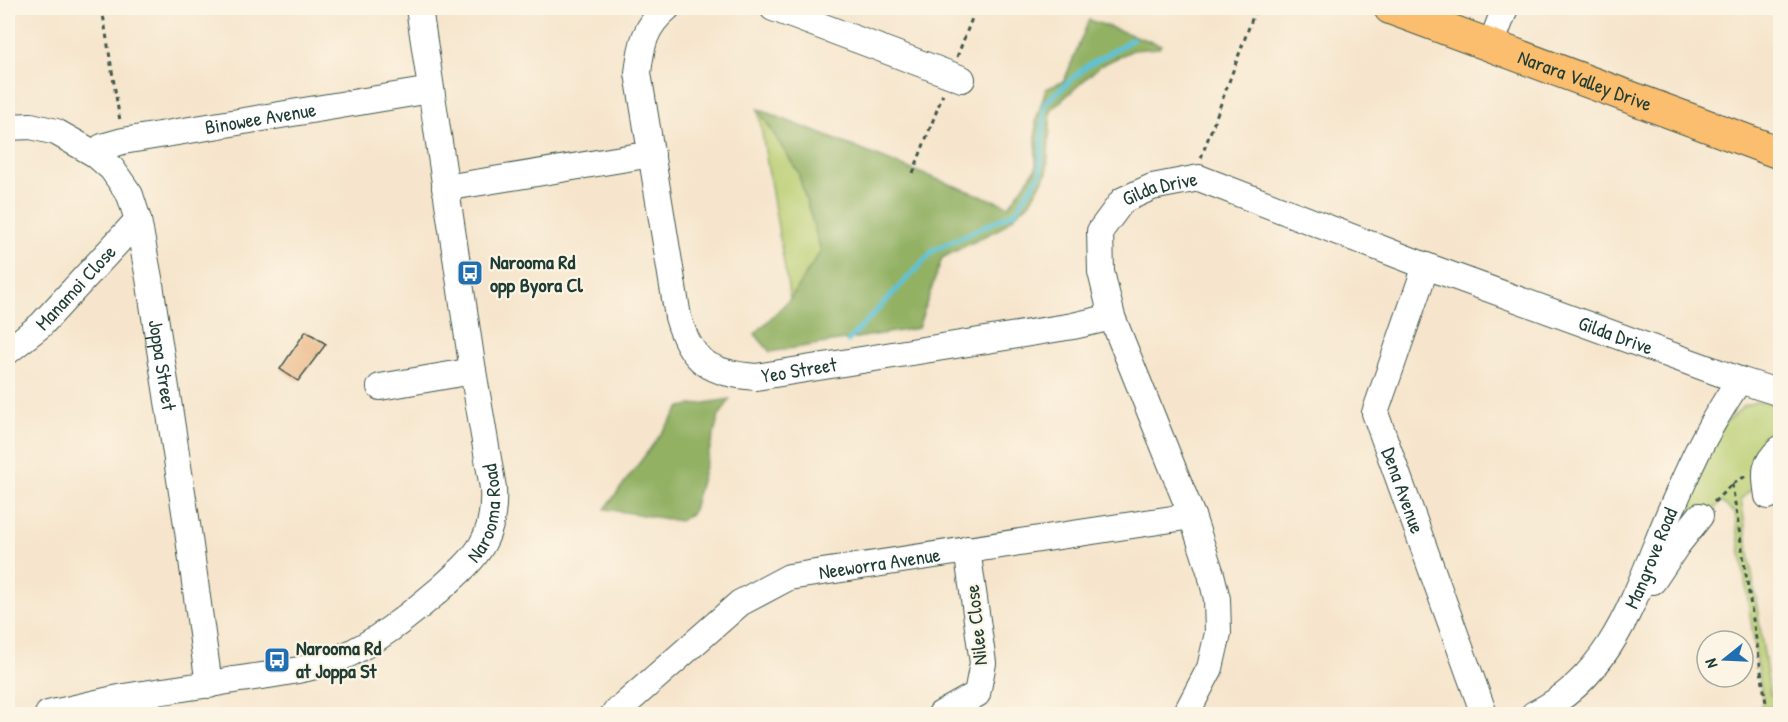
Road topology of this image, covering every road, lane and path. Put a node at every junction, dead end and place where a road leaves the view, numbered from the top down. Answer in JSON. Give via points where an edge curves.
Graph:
{"nodes":[{"id":1,"x":102,"y":8,"type":"edge"},
{"id":2,"x":418,"y":8,"type":"edge"},
{"id":3,"x":667,"y":8,"type":"edge"},
{"id":4,"x":773,"y":8,"type":"edge"},
{"id":5,"x":976,"y":8,"type":"edge"},
{"id":6,"x":1256,"y":8,"type":"edge"},
{"id":7,"x":1390,"y":8,"type":"edge"},
{"id":8,"x":1505,"y":8,"type":"edge"},
{"id":9,"x":1491,"y":45,"type":"junction"},
{"id":10,"x":956,"y":76,"type":"junction"},
{"id":11,"x":431,"y":90,"type":"junction"},
{"id":12,"x":8,"y":127,"type":"edge"},
{"id":13,"x":123,"y":141,"type":"junction"},
{"id":14,"x":1780,"y":153,"type":"edge"},
{"id":15,"x":95,"y":154,"type":"junction"},
{"id":16,"x":652,"y":154,"type":"junction"},
{"id":17,"x":913,"y":173,"type":"dead end"},
{"id":18,"x":1193,"y":179,"type":"junction"},
{"id":19,"x":446,"y":188,"type":"junction"},
{"id":20,"x":138,"y":220,"type":"junction"},
{"id":21,"x":1426,"y":266,"type":"junction"},
{"id":22,"x":1112,"y":317,"type":"junction"},
{"id":23,"x":8,"y":351,"type":"edge"},
{"id":24,"x":473,"y":371,"type":"junction"},
{"id":25,"x":1739,"y":380,"type":"junction"},
{"id":26,"x":380,"y":387,"type":"dead end"},
{"id":27,"x":1780,"y":393,"type":"edge"},
{"id":28,"x":1775,"y":472,"type":"edge"},
{"id":29,"x":1732,"y":484,"type":"junction"},
{"id":30,"x":1192,"y":516,"type":"junction"},
{"id":31,"x":1700,"y":516,"type":"joint"},
{"id":32,"x":967,"y":549,"type":"junction"},
{"id":33,"x":1639,"y":587,"type":"junction"},
{"id":34,"x":209,"y":685,"type":"junction"},
{"id":35,"x":1766,"y":703,"type":"dead end"},
{"id":36,"x":125,"y":706,"type":"edge"},
{"id":37,"x":48,"y":714,"type":"edge"},
{"id":38,"x":614,"y":714,"type":"edge"},
{"id":39,"x":941,"y":714,"type":"edge"},
{"id":40,"x":1186,"y":714,"type":"edge"},
{"id":41,"x":1484,"y":714,"type":"edge"},
{"id":42,"x":1534,"y":714,"type":"edge"}],
"edges":[{"from":1,"to":13,"type":"path"},
{"from":2,"to":11,"type":"street","name":"Narooma Road"},
{"from":3,"to":16,"type":"street","name":"Yeo Street","via":[[645,34],[640,52],[638,73]]},
{"from":4,"to":10,"type":"street"},
{"from":5,"to":10,"type":"path"},
{"from":6,"to":18,"type":"path"},
{"from":7,"to":9,"type":"main road","name":"Narara Valley Drive"},
{"from":8,"to":9,"type":"street"},
{"from":9,"to":14,"type":"main road","name":"Narara Valley Drive"},
{"from":10,"to":17,"type":"path"},
{"from":11,"to":13,"type":"street","name":"Binowee Avenue"},
{"from":11,"to":19,"type":"street","name":"Narooma Road"},
{"from":12,"to":15,"type":"street","name":"Joppa Street","via":[[31,126],[56,132]]},
{"from":13,"to":15,"type":"street","name":"Binowee Avenue","via":[[102,147]]},
{"from":15,"to":20,"type":"street","name":"Joppa Street","via":[[112,169],[130,195]]},
{"from":16,"to":19,"type":"street"},
{"from":16,"to":22,"type":"street","name":"Yeo Street","via":[[683,334],[698,358],[722,371],[756,377]]},
{"from":18,"to":21,"type":"street","name":"Gilda Drive"},
{"from":18,"to":22,"type":"street","name":"Gilda Drive","via":[[1152,187],[1123,200],[1100,231],[1101,272]]},
{"from":19,"to":24,"type":"street","name":"Narooma Road"},
{"from":20,"to":23,"type":"street","name":"Manamoi Close","via":[[41,325]]},
{"from":20,"to":34,"type":"street","name":"Joppa Street"},
{"from":21,"to":25,"type":"street","name":"Gilda Drive"},
{"from":21,"to":41,"type":"street","name":"Dena Avenue","via":[[1375,413]]},
{"from":22,"to":30,"type":"street","name":"Gilda Drive"},
{"from":24,"to":26,"type":"street"},
{"from":24,"to":34,"type":"street","name":"Narooma Road","via":[[494,504],[487,536],[476,555],[394,627],[362,647],[294,671]]},
{"from":25,"to":27,"type":"street","name":"Gilda Drive"},
{"from":25,"to":33,"type":"street","name":"Mangrove Road","via":[[1705,436]]},
{"from":28,"to":29,"type":"path"},
{"from":29,"to":31,"type":"path"},
{"from":29,"to":35,"type":"path"},
{"from":30,"to":32,"type":"street","name":"Neeworra Avenue"},
{"from":30,"to":40,"type":"street","name":"Gilda Drive","via":[[1211,574],[1219,617],[1210,668]]},
{"from":31,"to":33,"type":"street","via":[[1655,580]]},
{"from":32,"to":38,"type":"street","name":"Neeworra Avenue","via":[[789,577],[740,603]]},
{"from":32,"to":39,"type":"street","name":"Nilee Close","via":[[983,663],[977,694]]},
{"from":33,"to":42,"type":"street","name":"Mangrove Road","via":[[1624,622],[1592,670],[1571,692]]},
{"from":34,"to":36,"type":"street","name":"Narooma Road"},
{"from":36,"to":37,"type":"street","name":"Narooma Road"}]}
